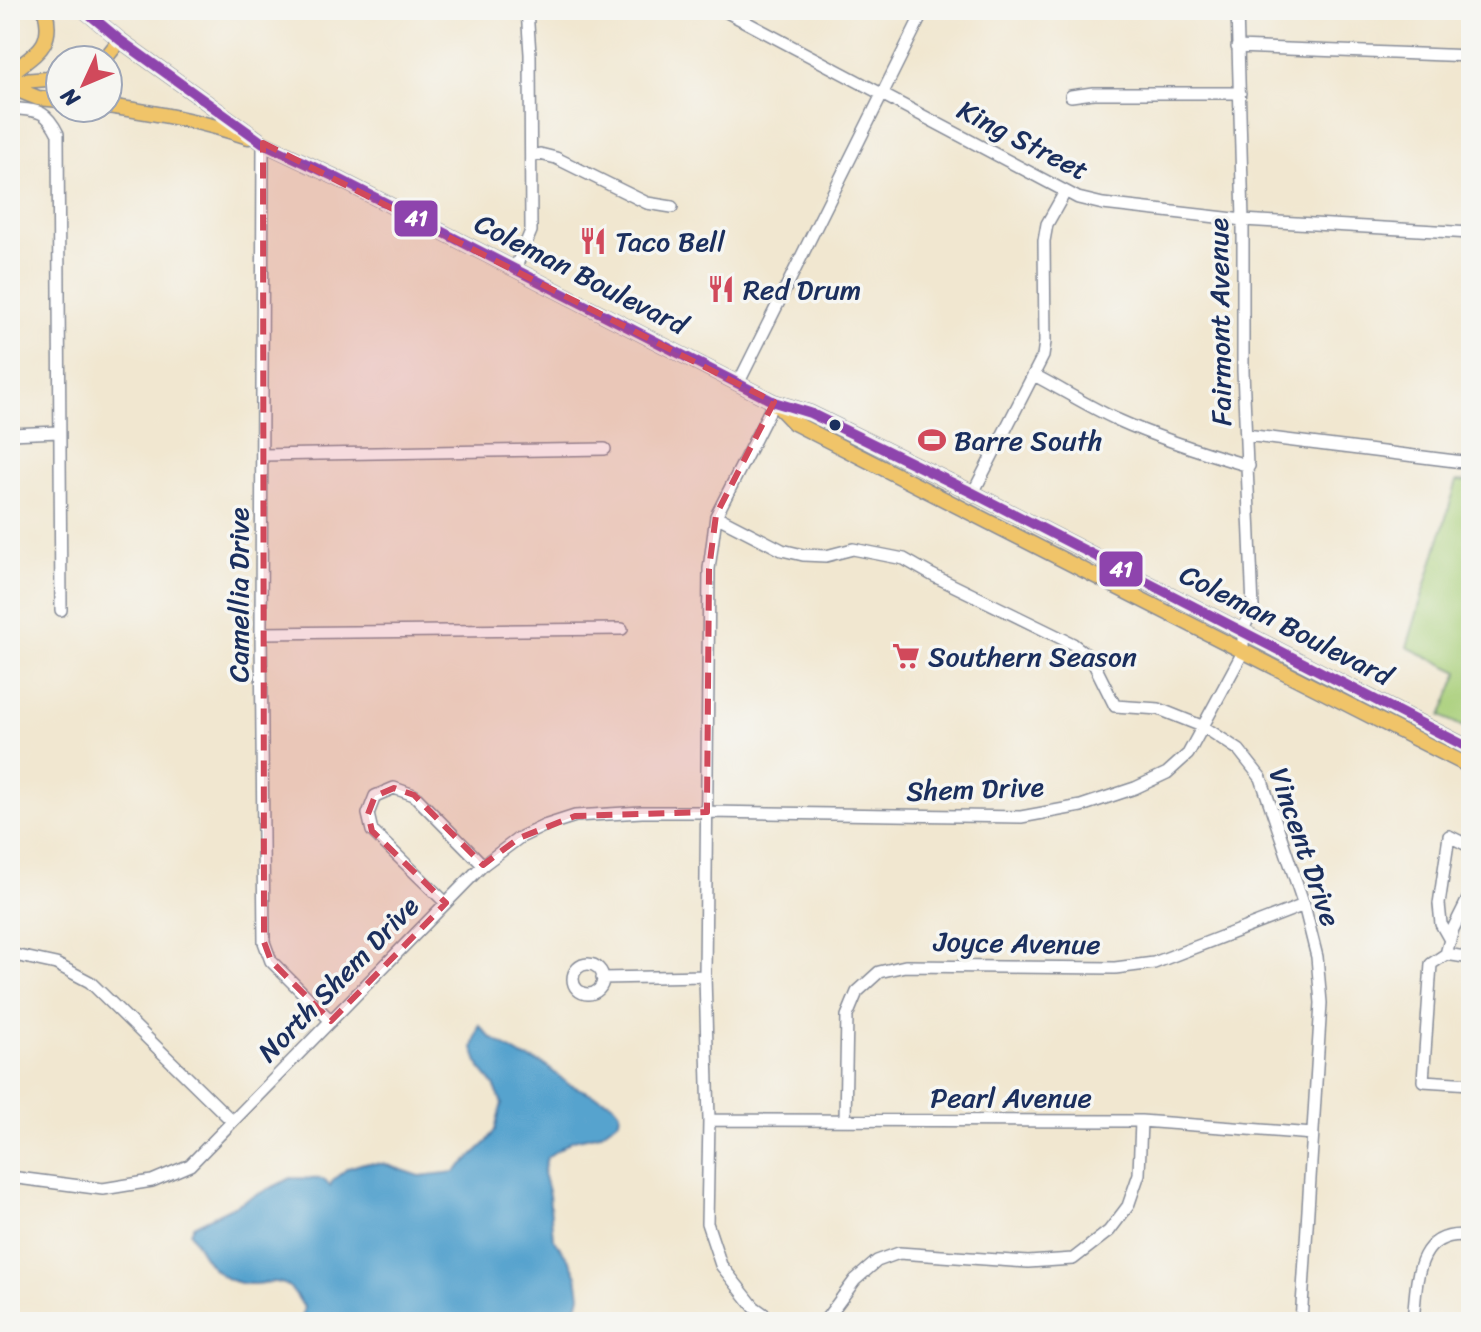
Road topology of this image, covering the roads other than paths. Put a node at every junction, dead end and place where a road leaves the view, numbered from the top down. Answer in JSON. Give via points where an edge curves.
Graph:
{"nodes":[{"id":1,"x":45,"y":10,"type":"edge"},
{"id":2,"x":84,"y":10,"type":"edge"},
{"id":3,"x":527,"y":10,"type":"edge"},
{"id":4,"x":723,"y":10,"type":"edge"},
{"id":5,"x":924,"y":10,"type":"edge"},
{"id":6,"x":1237,"y":10,"type":"edge"},
{"id":7,"x":120,"y":40,"type":"junction"},
{"id":8,"x":117,"y":44,"type":"edge"},
{"id":9,"x":1237,"y":47,"type":"junction"},
{"id":10,"x":1471,"y":56,"type":"edge"},
{"id":11,"x":10,"y":74,"type":"edge"},
{"id":12,"x":44,"y":80,"type":"edge"},
{"id":13,"x":10,"y":84,"type":"edge"},
{"id":14,"x":882,"y":93,"type":"junction"},
{"id":15,"x":1240,"y":93,"type":"junction"},
{"id":16,"x":1071,"y":96,"type":"dead end"},
{"id":17,"x":44,"y":99,"type":"edge"},
{"id":18,"x":10,"y":108,"type":"edge"},
{"id":19,"x":124,"y":108,"type":"edge"},
{"id":20,"x":263,"y":143,"type":"junction"},
{"id":21,"x":531,"y":156,"type":"junction"},
{"id":22,"x":1065,"y":192,"type":"junction"},
{"id":23,"x":672,"y":207,"type":"dead end"},
{"id":24,"x":1243,"y":220,"type":"junction"},
{"id":25,"x":1471,"y":233,"type":"edge"},
{"id":26,"x":515,"y":269,"type":"junction"},
{"id":27,"x":1034,"y":375,"type":"junction"},
{"id":28,"x":738,"y":384,"type":"junction"},
{"id":29,"x":774,"y":402,"type":"junction"},
{"id":30,"x":59,"y":432,"type":"junction"},
{"id":31,"x":10,"y":434,"type":"edge"},
{"id":32,"x":1246,"y":435,"type":"junction"},
{"id":33,"x":605,"y":449,"type":"dead end"},
{"id":34,"x":262,"y":455,"type":"junction"},
{"id":35,"x":1471,"y":463,"type":"edge"},
{"id":36,"x":1249,"y":466,"type":"junction"},
{"id":37,"x":973,"y":493,"type":"junction"},
{"id":38,"x":716,"y":516,"type":"junction"},
{"id":39,"x":1113,"y":583,"type":"junction"},
{"id":40,"x":61,"y":610,"type":"dead end"},
{"id":41,"x":622,"y":629,"type":"dead end"},
{"id":42,"x":1243,"y":630,"type":"junction"},
{"id":43,"x":261,"y":633,"type":"junction"},
{"id":44,"x":1243,"y":652,"type":"junction"},
{"id":45,"x":1371,"y":698,"type":"junction"},
{"id":46,"x":1204,"y":727,"type":"junction"},
{"id":47,"x":1471,"y":749,"type":"edge"},
{"id":48,"x":1471,"y":767,"type":"edge"},
{"id":49,"x":707,"y":812,"type":"junction"},
{"id":50,"x":1471,"y":847,"type":"edge"},
{"id":51,"x":483,"y":865,"type":"junction"},
{"id":52,"x":1471,"y":893,"type":"edge"},
{"id":53,"x":446,"y":903,"type":"junction"},
{"id":54,"x":1304,"y":905,"type":"junction"},
{"id":55,"x":1450,"y":940,"type":"junction"},
{"id":56,"x":10,"y":954,"type":"edge"},
{"id":57,"x":1446,"y":954,"type":"junction"},
{"id":58,"x":1471,"y":958,"type":"edge"},
{"id":59,"x":705,"y":976,"type":"junction"},
{"id":60,"x":602,"y":978,"type":"dead end"},
{"id":61,"x":331,"y":1021,"type":"junction"},
{"id":62,"x":1471,"y":1084,"type":"edge"},
{"id":63,"x":709,"y":1120,"type":"junction"},
{"id":64,"x":845,"y":1120,"type":"junction"},
{"id":65,"x":232,"y":1121,"type":"junction"},
{"id":66,"x":1141,"y":1121,"type":"junction"},
{"id":67,"x":1313,"y":1134,"type":"junction"},
{"id":68,"x":10,"y":1177,"type":"edge"},
{"id":69,"x":1471,"y":1236,"type":"edge"},
{"id":70,"x":775,"y":1322,"type":"edge"},
{"id":71,"x":824,"y":1322,"type":"edge"},
{"id":72,"x":1301,"y":1322,"type":"edge"},
{"id":73,"x":1413,"y":1322,"type":"edge"}],
"edges":[{"from":1,"to":11,"type":"main road","via":[[45,42]]},
{"from":2,"to":7,"type":"main road","name":"Coleman Boulevard"},
{"from":3,"to":21,"type":"street"},
{"from":4,"to":14,"type":"street","name":"King Street"},
{"from":5,"to":14,"type":"street"},
{"from":6,"to":9,"type":"street","name":"Fairmont Avenue"},
{"from":7,"to":8,"type":"main road"},
{"from":7,"to":20,"type":"main road","name":"Coleman Boulevard"},
{"from":9,"to":10,"type":"street"},
{"from":9,"to":15,"type":"street","name":"Fairmont Avenue"},
{"from":12,"to":13,"type":"main road"},
{"from":13,"to":17,"type":"main road"},
{"from":14,"to":22,"type":"street","name":"King Street"},
{"from":14,"to":28,"type":"street"},
{"from":15,"to":16,"type":"street"},
{"from":15,"to":24,"type":"street","name":"Fairmont Avenue"},
{"from":18,"to":30,"type":"street","via":[[40,111],[58,134]]},
{"from":19,"to":20,"type":"main road","via":[[214,125]]},
{"from":20,"to":26,"type":"main road","name":"Coleman Boulevard"},
{"from":20,"to":34,"type":"street","name":"Camellia Drive"},
{"from":21,"to":23,"type":"street","via":[[556,158],[647,203]]},
{"from":21,"to":26,"type":"street","via":[[531,231]]},
{"from":22,"to":24,"type":"street","name":"King Street","via":[[1103,204]]},
{"from":22,"to":27,"type":"street","via":[[1044,241],[1045,342]]},
{"from":24,"to":25,"type":"street","name":"King Street"},
{"from":24,"to":32,"type":"street","name":"Fairmont Avenue"},
{"from":26,"to":28,"type":"main road","name":"Coleman Boulevard"},
{"from":27,"to":36,"type":"street","via":[[1120,421]]},
{"from":27,"to":37,"type":"street"},
{"from":28,"to":29,"type":"main road","name":"Coleman Boulevard"},
{"from":29,"to":37,"type":"main road","name":"Coleman Boulevard","via":[[805,411]]},
{"from":29,"to":38,"type":"street"},
{"from":29,"to":39,"type":"main road","name":"Coleman Boulevard","via":[[794,423]]},
{"from":30,"to":31,"type":"street"},
{"from":30,"to":40,"type":"street"},
{"from":32,"to":35,"type":"street"},
{"from":32,"to":36,"type":"street","name":"Fairmont Avenue"},
{"from":33,"to":34,"type":"street"},
{"from":34,"to":43,"type":"street","name":"Camellia Drive"},
{"from":36,"to":42,"type":"street","name":"Fairmont Avenue","via":[[1253,608]]},
{"from":37,"to":42,"type":"main road","name":"Coleman Boulevard"},
{"from":38,"to":46,"type":"street","name":"Vincent Drive","via":[[782,550],[803,555],[853,549],[904,559],[1073,644],[1091,658],[1115,706],[1159,709]]},
{"from":38,"to":49,"type":"street","via":[[709,569]]},
{"from":39,"to":42,"type":"main road","via":[[1214,627]]},
{"from":39,"to":44,"type":"main road","name":"Coleman Boulevard"},
{"from":41,"to":43,"type":"street"},
{"from":42,"to":44,"type":"street","name":"Shem Drive"},
{"from":42,"to":45,"type":"main road","name":"Coleman Boulevard"},
{"from":43,"to":61,"type":"street","name":"Camellia Drive","via":[[264,942],[271,961]]},
{"from":44,"to":45,"type":"main road","via":[[1279,658]]},
{"from":44,"to":46,"type":"street","name":"Shem Drive"},
{"from":44,"to":48,"type":"main road","name":"Coleman Boulevard"},
{"from":45,"to":47,"type":"main road","name":"Coleman Boulevard"},
{"from":46,"to":49,"type":"street","name":"Shem Drive","via":[[1188,754],[1167,773],[1081,806],[1021,817]]},
{"from":46,"to":54,"type":"street","name":"Vincent Drive","via":[[1239,750],[1261,778]]},
{"from":49,"to":51,"type":"street","name":"North Shem Drive","via":[[575,816],[519,838]]},
{"from":49,"to":59,"type":"street"},
{"from":50,"to":55,"type":"street","via":[[1449,836],[1439,904]]},
{"from":51,"to":53,"type":"street","name":"North Shem Drive"},
{"from":51,"to":53,"type":"street","via":[[414,795],[394,788],[375,796],[368,814],[372,831]]},
{"from":52,"to":55,"type":"street"},
{"from":53,"to":61,"type":"street","name":"North Shem Drive"},
{"from":54,"to":64,"type":"street","name":"Joyce Avenue","via":[[1154,963],[1115,968],[905,966],[879,972],[857,992],[847,1016]]},
{"from":54,"to":67,"type":"street","name":"Vincent Drive","via":[[1321,1003]]},
{"from":55,"to":57,"type":"street"},
{"from":56,"to":65,"type":"street","via":[[56,964],[90,982]]},
{"from":57,"to":58,"type":"street"},
{"from":57,"to":62,"type":"street","via":[[1431,964],[1423,1081]]},
{"from":59,"to":60,"type":"street"},
{"from":59,"to":63,"type":"street"},
{"from":61,"to":65,"type":"street","name":"North Shem Drive"},
{"from":63,"to":64,"type":"street","name":"Pearl Avenue"},
{"from":63,"to":70,"type":"street","via":[[707,1223],[721,1265],[754,1307]]},
{"from":64,"to":66,"type":"street","name":"Pearl Avenue"},
{"from":65,"to":68,"type":"street","name":"North Shem Drive","via":[[190,1165],[152,1181],[103,1189]]},
{"from":66,"to":67,"type":"street","name":"Pearl Avenue"},
{"from":66,"to":71,"type":"street","via":[[1139,1174],[1128,1206],[1109,1231],[1073,1259],[1028,1262],[899,1253],[877,1261],[855,1280]]},
{"from":67,"to":72,"type":"street","name":"Vincent Drive"},
{"from":69,"to":73,"type":"street","via":[[1443,1239],[1426,1251],[1418,1272]]}]}
